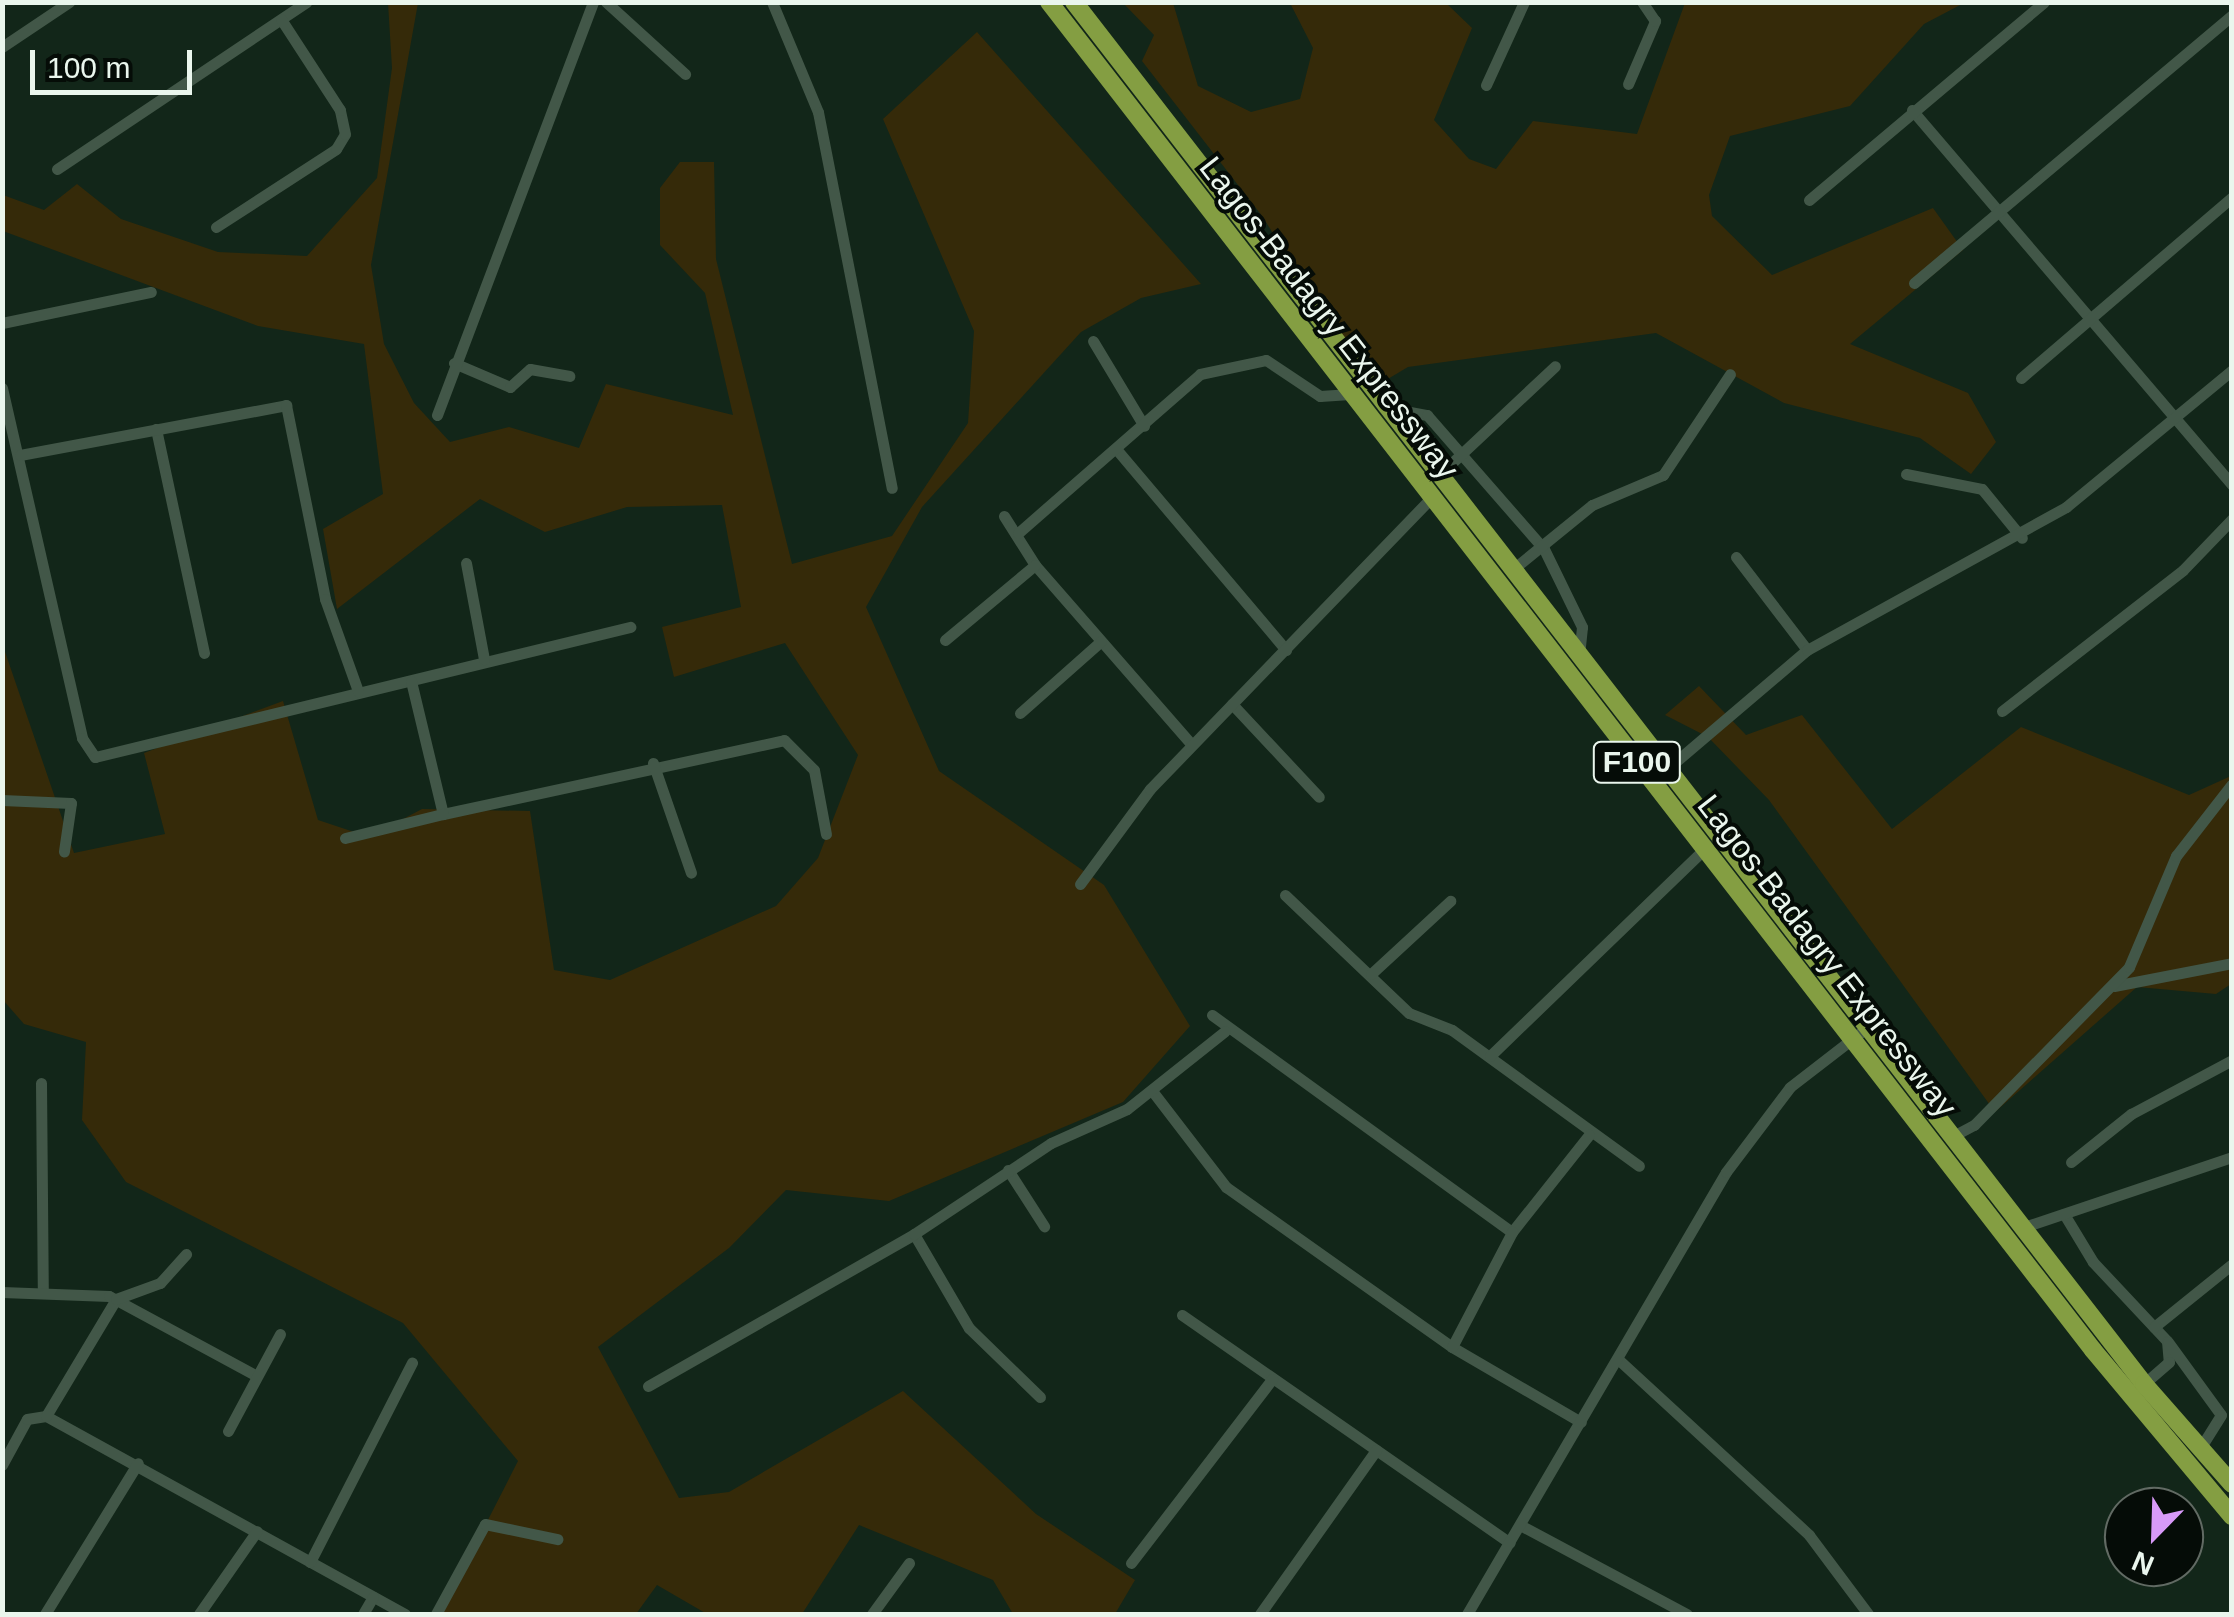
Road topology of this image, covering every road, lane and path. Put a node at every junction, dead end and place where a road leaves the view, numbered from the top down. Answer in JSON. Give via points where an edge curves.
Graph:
{"nodes":[{"id":1,"x":69,"y":2,"type":"edge"},
{"id":2,"x":306,"y":2,"type":"edge"},
{"id":3,"x":593,"y":2,"type":"edge"},
{"id":4,"x":606,"y":2,"type":"edge"},
{"id":5,"x":772,"y":2,"type":"edge"},
{"id":6,"x":1049,"y":2,"type":"edge"},
{"id":7,"x":1074,"y":2,"type":"edge"},
{"id":8,"x":1524,"y":2,"type":"edge"},
{"id":9,"x":1642,"y":2,"type":"edge"},
{"id":10,"x":2044,"y":2,"type":"edge"},
{"id":11,"x":2232,"y":16,"type":"edge"},
{"id":12,"x":281,"y":19,"type":"junction"},
{"id":13,"x":2,"y":46,"type":"edge"},
{"id":14,"x":684,"y":74,"type":"dead end"},
{"id":15,"x":1628,"y":84,"type":"dead end"},
{"id":16,"x":1486,"y":86,"type":"dead end"},
{"id":17,"x":1912,"y":110,"type":"junction"},
{"id":18,"x":57,"y":169,"type":"dead end"},
{"id":19,"x":2232,"y":197,"type":"edge"},
{"id":20,"x":1809,"y":200,"type":"dead end"},
{"id":21,"x":2002,"y":214,"type":"junction"},
{"id":22,"x":216,"y":227,"type":"dead end"},
{"id":23,"x":1914,"y":283,"type":"dead end"},
{"id":24,"x":151,"y":292,"type":"dead end"},
{"id":25,"x":2090,"y":318,"type":"junction"},
{"id":26,"x":2,"y":324,"type":"edge"},
{"id":27,"x":1093,"y":341,"type":"dead end"},
{"id":28,"x":454,"y":362,"type":"junction"},
{"id":29,"x":1556,"y":366,"type":"dead end"},
{"id":30,"x":2232,"y":370,"type":"edge"},
{"id":31,"x":1730,"y":374,"type":"dead end"},
{"id":32,"x":569,"y":376,"type":"dead end"},
{"id":33,"x":2021,"y":378,"type":"dead end"},
{"id":34,"x":2,"y":388,"type":"edge"},
{"id":35,"x":1350,"y":394,"type":"junction"},
{"id":36,"x":1384,"y":407,"type":"junction"},
{"id":37,"x":436,"y":415,"type":"dead end"},
{"id":38,"x":2174,"y":419,"type":"junction"},
{"id":39,"x":1144,"y":426,"type":"junction"},
{"id":40,"x":156,"y":429,"type":"junction"},
{"id":41,"x":1117,"y":450,"type":"junction"},
{"id":42,"x":1465,"y":454,"type":"junction"},
{"id":43,"x":20,"y":455,"type":"junction"},
{"id":44,"x":1439,"y":474,"type":"junction"},
{"id":45,"x":1906,"y":474,"type":"dead end"},
{"id":46,"x":2232,"y":486,"type":"edge"},
{"id":47,"x":892,"y":488,"type":"dead end"},
{"id":48,"x":1430,"y":499,"type":"junction"},
{"id":49,"x":1004,"y":516,"type":"dead end"},
{"id":50,"x":2232,"y":520,"type":"edge"},
{"id":51,"x":1018,"y":533,"type":"junction"},
{"id":52,"x":2022,"y":538,"type":"junction"},
{"id":53,"x":1544,"y":549,"type":"junction"},
{"id":54,"x":1736,"y":557,"type":"dead end"},
{"id":55,"x":466,"y":563,"type":"dead end"},
{"id":56,"x":1035,"y":566,"type":"junction"},
{"id":57,"x":1512,"y":570,"type":"junction"},
{"id":58,"x":630,"y":628,"type":"dead end"},
{"id":59,"x":945,"y":640,"type":"dead end"},
{"id":60,"x":1101,"y":641,"type":"junction"},
{"id":61,"x":1286,"y":650,"type":"junction"},
{"id":62,"x":1807,"y":650,"type":"junction"},
{"id":63,"x":204,"y":652,"type":"dead end"},
{"id":64,"x":1579,"y":655,"type":"junction"},
{"id":65,"x":484,"y":659,"type":"junction"},
{"id":66,"x":411,"y":680,"type":"junction"},
{"id":67,"x":358,"y":691,"type":"junction"},
{"id":68,"x":1232,"y":704,"type":"junction"},
{"id":69,"x":2002,"y":711,"type":"dead end"},
{"id":70,"x":1020,"y":713,"type":"dead end"},
{"id":71,"x":1191,"y":744,"type":"junction"},
{"id":72,"x":653,"y":763,"type":"junction"},
{"id":73,"x":1667,"y":768,"type":"junction"},
{"id":74,"x":2232,"y":784,"type":"edge"},
{"id":75,"x":1319,"y":797,"type":"dead end"},
{"id":76,"x":2,"y":800,"type":"edge"},
{"id":77,"x":443,"y":814,"type":"junction"},
{"id":78,"x":826,"y":834,"type":"dead end"},
{"id":79,"x":345,"y":838,"type":"dead end"},
{"id":80,"x":1704,"y":849,"type":"junction"},
{"id":81,"x":64,"y":851,"type":"dead end"},
{"id":82,"x":691,"y":873,"type":"dead end"},
{"id":83,"x":1080,"y":884,"type":"dead end"},
{"id":84,"x":1285,"y":895,"type":"dead end"},
{"id":85,"x":1450,"y":901,"type":"dead end"},
{"id":86,"x":2232,"y":964,"type":"edge"},
{"id":87,"x":1371,"y":974,"type":"junction"},
{"id":88,"x":2114,"y":986,"type":"junction"},
{"id":89,"x":1212,"y":1015,"type":"dead end"},
{"id":90,"x":1225,"y":1031,"type":"junction"},
{"id":91,"x":1861,"y":1032,"type":"junction"},
{"id":92,"x":1490,"y":1056,"type":"junction"},
{"id":93,"x":2232,"y":1060,"type":"edge"},
{"id":94,"x":41,"y":1083,"type":"dead end"},
{"id":95,"x":1153,"y":1092,"type":"junction"},
{"id":96,"x":1590,"y":1136,"type":"junction"},
{"id":97,"x":1953,"y":1136,"type":"junction"},
{"id":98,"x":2232,"y":1156,"type":"edge"},
{"id":99,"x":2071,"y":1162,"type":"dead end"},
{"id":100,"x":1639,"y":1166,"type":"dead end"},
{"id":101,"x":1008,"y":1170,"type":"junction"},
{"id":102,"x":2064,"y":1214,"type":"junction"},
{"id":103,"x":1044,"y":1226,"type":"dead end"},
{"id":104,"x":2024,"y":1227,"type":"junction"},
{"id":105,"x":1512,"y":1232,"type":"junction"},
{"id":106,"x":914,"y":1234,"type":"junction"},
{"id":107,"x":186,"y":1254,"type":"dead end"},
{"id":108,"x":2232,"y":1264,"type":"edge"},
{"id":109,"x":2,"y":1292,"type":"edge"},
{"id":110,"x":43,"y":1293,"type":"junction"},
{"id":111,"x":116,"y":1299,"type":"junction"},
{"id":112,"x":1182,"y":1316,"type":"dead end"},
{"id":113,"x":2154,"y":1328,"type":"junction"},
{"id":114,"x":280,"y":1334,"type":"dead end"},
{"id":115,"x":2167,"y":1341,"type":"junction"},
{"id":116,"x":1452,"y":1347,"type":"junction"},
{"id":117,"x":1620,"y":1362,"type":"junction"},
{"id":118,"x":412,"y":1363,"type":"dead end"},
{"id":119,"x":257,"y":1376,"type":"junction"},
{"id":120,"x":1272,"y":1379,"type":"junction"},
{"id":121,"x":2144,"y":1384,"type":"junction"},
{"id":122,"x":648,"y":1386,"type":"dead end"},
{"id":123,"x":1040,"y":1397,"type":"dead end"},
{"id":124,"x":46,"y":1416,"type":"junction"},
{"id":125,"x":1581,"y":1422,"type":"junction"},
{"id":126,"x":228,"y":1430,"type":"dead end"},
{"id":127,"x":2200,"y":1448,"type":"junction"},
{"id":128,"x":1376,"y":1450,"type":"junction"},
{"id":129,"x":2,"y":1464,"type":"edge"},
{"id":130,"x":138,"y":1464,"type":"junction"},
{"id":131,"x":2232,"y":1484,"type":"edge"},
{"id":132,"x":2232,"y":1516,"type":"edge"},
{"id":133,"x":1520,"y":1525,"type":"junction"},
{"id":134,"x":257,"y":1530,"type":"junction"},
{"id":135,"x":557,"y":1539,"type":"dead end"},
{"id":136,"x":1510,"y":1542,"type":"junction"},
{"id":137,"x":310,"y":1562,"type":"junction"},
{"id":138,"x":908,"y":1562,"type":"dead end"},
{"id":139,"x":1131,"y":1564,"type":"dead end"},
{"id":140,"x":373,"y":1597,"type":"junction"},
{"id":141,"x":45,"y":1614,"type":"edge"},
{"id":142,"x":199,"y":1614,"type":"edge"},
{"id":143,"x":363,"y":1614,"type":"edge"},
{"id":144,"x":405,"y":1614,"type":"edge"},
{"id":145,"x":436,"y":1614,"type":"edge"},
{"id":146,"x":872,"y":1614,"type":"edge"},
{"id":147,"x":1260,"y":1614,"type":"edge"},
{"id":148,"x":1468,"y":1614,"type":"edge"},
{"id":149,"x":1686,"y":1614,"type":"edge"},
{"id":150,"x":1868,"y":1614,"type":"edge"}],
"edges":[{"from":1,"to":13,"type":"street"},
{"from":2,"to":12,"type":"street"},
{"from":3,"to":28,"type":"street"},
{"from":4,"to":14,"type":"street"},
{"from":5,"to":47,"type":"street","via":[[818,112]]},
{"from":6,"to":35,"type":"highway","name":"Lagos-Badagry Expressway","number":"F100"},
{"from":7,"to":36,"type":"highway","name":"Lagos-Badagry Expressway","number":"F100"},
{"from":8,"to":16,"type":"street"},
{"from":9,"to":15,"type":"street","via":[[1656,21]]},
{"from":10,"to":17,"type":"street"},
{"from":11,"to":21,"type":"street"},
{"from":12,"to":18,"type":"street"},
{"from":12,"to":22,"type":"street","via":[[340,110],[345,134],[336,150]]},
{"from":17,"to":20,"type":"street"},
{"from":17,"to":21,"type":"street"},
{"from":19,"to":25,"type":"street"},
{"from":21,"to":23,"type":"street"},
{"from":21,"to":25,"type":"street"},
{"from":24,"to":26,"type":"street"},
{"from":25,"to":33,"type":"street"},
{"from":25,"to":38,"type":"street"},
{"from":27,"to":39,"type":"street"},
{"from":28,"to":32,"type":"street","via":[[510,386],[530,369]]},
{"from":28,"to":37,"type":"street"},
{"from":29,"to":42,"type":"street"},
{"from":30,"to":38,"type":"street"},
{"from":31,"to":53,"type":"street","via":[[1663,475],[1592,505]]},
{"from":34,"to":43,"type":"street"},
{"from":35,"to":39,"type":"street","via":[[1320,396],[1280,365],[1248,358],[1200,374]]},
{"from":35,"to":48,"type":"highway","name":"Lagos-Badagry Expressway","number":"F100"},
{"from":36,"to":42,"type":"street","via":[[1427,415]]},
{"from":36,"to":44,"type":"highway","name":"Lagos-Badagry Expressway","number":"F100"},
{"from":38,"to":46,"type":"street"},
{"from":38,"to":52,"type":"street"},
{"from":39,"to":41,"type":"street"},
{"from":40,"to":43,"type":"street"},
{"from":40,"to":63,"type":"street"},
{"from":40,"to":67,"type":"street","via":[[273,403],[292,410],[326,599]]},
{"from":41,"to":51,"type":"street"},
{"from":41,"to":61,"type":"street"},
{"from":42,"to":44,"type":"street"},
{"from":42,"to":53,"type":"street"},
{"from":43,"to":67,"type":"street","via":[[92,755]]},
{"from":44,"to":57,"type":"highway","name":"Lagos-Badagry Expressway","number":"F100"},
{"from":45,"to":52,"type":"street","via":[[1982,490]]},
{"from":48,"to":61,"type":"street"},
{"from":48,"to":80,"type":"highway","name":"Lagos-Badagry Expressway","number":"F100"},
{"from":49,"to":51,"type":"street"},
{"from":50,"to":69,"type":"street","via":[[2184,570]]},
{"from":51,"to":56,"type":"street"},
{"from":52,"to":62,"type":"street"},
{"from":53,"to":57,"type":"street"},
{"from":53,"to":64,"type":"street","via":[[1582,627]]},
{"from":54,"to":62,"type":"street"},
{"from":55,"to":65,"type":"street"},
{"from":56,"to":59,"type":"street"},
{"from":56,"to":60,"type":"street"},
{"from":57,"to":64,"type":"highway","name":"Lagos-Badagry Expressway","number":"F100"},
{"from":58,"to":65,"type":"street"},
{"from":60,"to":70,"type":"street"},
{"from":60,"to":71,"type":"street"},
{"from":61,"to":68,"type":"street"},
{"from":62,"to":73,"type":"street"},
{"from":64,"to":73,"type":"highway","name":"Lagos-Badagry Expressway","number":"F100"},
{"from":65,"to":66,"type":"street"},
{"from":66,"to":67,"type":"street"},
{"from":66,"to":77,"type":"street"},
{"from":68,"to":71,"type":"street"},
{"from":68,"to":75,"type":"street"},
{"from":71,"to":83,"type":"street"},
{"from":72,"to":77,"type":"street"},
{"from":72,"to":78,"type":"street","via":[[784,740],[814,770]]},
{"from":72,"to":82,"type":"street"},
{"from":73,"to":91,"type":"highway","name":"Lagos-Badagry Expressway","number":"F100"},
{"from":74,"to":88,"type":"street","via":[[2176,856]]},
{"from":76,"to":81,"type":"street","via":[[71,803]]},
{"from":77,"to":79,"type":"street"},
{"from":80,"to":91,"type":"highway","name":"Lagos-Badagry Expressway","number":"F100"},
{"from":80,"to":92,"type":"street"},
{"from":84,"to":87,"type":"street"},
{"from":85,"to":87,"type":"street"},
{"from":86,"to":88,"type":"street"},
{"from":87,"to":92,"type":"street","via":[[1409,1013]]},
{"from":88,"to":97,"type":"street"},
{"from":89,"to":90,"type":"street"},
{"from":90,"to":95,"type":"street"},
{"from":90,"to":105,"type":"street"},
{"from":91,"to":97,"type":"highway","name":"Lagos-Badagry Expressway","number":"F100"},
{"from":91,"to":117,"type":"street","via":[[1790,1088],[1726,1172]]},
{"from":91,"to":132,"type":"highway","name":"Lagos-Badagry Expressway","number":"F100"},
{"from":92,"to":96,"type":"street"},
{"from":93,"to":99,"type":"street","via":[[2131,1114]]},
{"from":94,"to":110,"type":"street"},
{"from":95,"to":101,"type":"street"},
{"from":95,"to":116,"type":"street","via":[[1226,1187]]},
{"from":96,"to":100,"type":"street"},
{"from":96,"to":105,"type":"street"},
{"from":97,"to":104,"type":"highway","name":"Lagos-Badagry Expressway","number":"F100"},
{"from":98,"to":102,"type":"street"},
{"from":101,"to":103,"type":"street"},
{"from":101,"to":106,"type":"street"},
{"from":102,"to":104,"type":"street"},
{"from":102,"to":113,"type":"street"},
{"from":104,"to":121,"type":"highway","name":"Lagos-Badagry Expressway","number":"F100"},
{"from":105,"to":116,"type":"street"},
{"from":106,"to":122,"type":"street"},
{"from":106,"to":123,"type":"street","via":[[968,1328]]},
{"from":107,"to":111,"type":"street","via":[[160,1283]]},
{"from":108,"to":113,"type":"street"},
{"from":109,"to":110,"type":"street"},
{"from":110,"to":111,"type":"street"},
{"from":111,"to":119,"type":"street"},
{"from":111,"to":124,"type":"street"},
{"from":112,"to":120,"type":"street"},
{"from":113,"to":115,"type":"street"},
{"from":114,"to":119,"type":"street"},
{"from":115,"to":121,"type":"street","via":[[2169,1362]]},
{"from":115,"to":127,"type":"street","via":[[2220,1415]]},
{"from":116,"to":125,"type":"street"},
{"from":117,"to":125,"type":"street"},
{"from":117,"to":150,"type":"street","via":[[1809,1535]]},
{"from":118,"to":137,"type":"street"},
{"from":119,"to":126,"type":"street"},
{"from":120,"to":128,"type":"street"},
{"from":120,"to":139,"type":"street"},
{"from":121,"to":127,"type":"highway","name":"Lagos-Badagry Expressway","number":"F100"},
{"from":124,"to":129,"type":"street","via":[[27,1419]]},
{"from":124,"to":130,"type":"street"},
{"from":125,"to":133,"type":"street"},
{"from":127,"to":131,"type":"highway","name":"Lagos-Badagry Expressway","number":"F100"},
{"from":128,"to":136,"type":"street"},
{"from":128,"to":147,"type":"street"},
{"from":130,"to":134,"type":"street"},
{"from":130,"to":141,"type":"street"},
{"from":133,"to":136,"type":"street"},
{"from":133,"to":149,"type":"street"},
{"from":134,"to":137,"type":"street"},
{"from":134,"to":142,"type":"street"},
{"from":135,"to":145,"type":"street","via":[[486,1524]]},
{"from":136,"to":148,"type":"street"},
{"from":137,"to":140,"type":"street"},
{"from":138,"to":146,"type":"street"},
{"from":140,"to":143,"type":"street"},
{"from":140,"to":144,"type":"street"}]}
